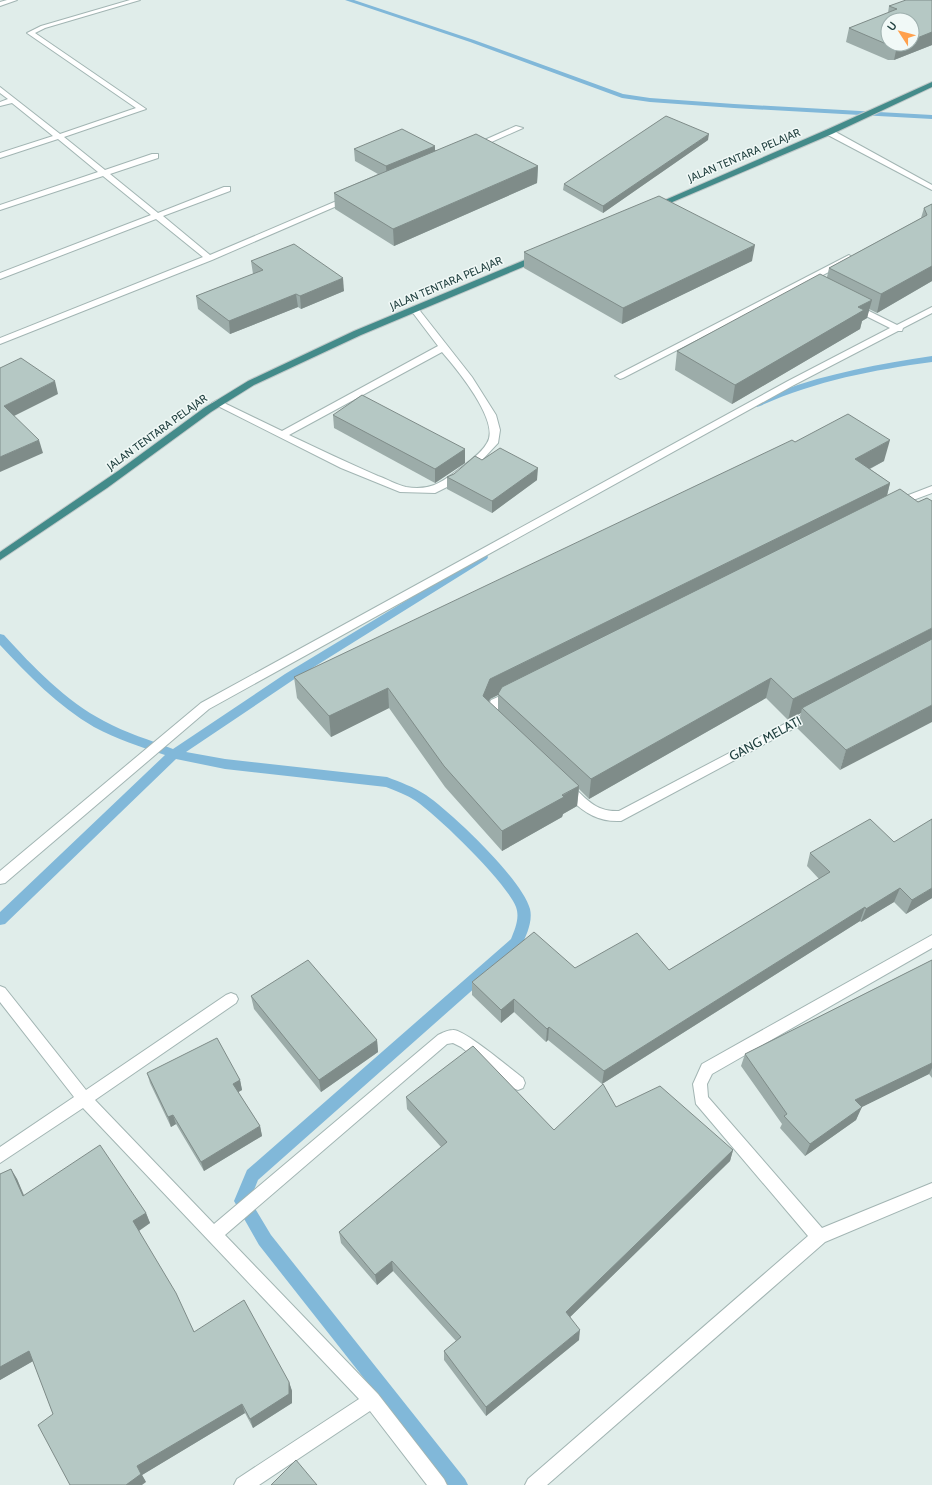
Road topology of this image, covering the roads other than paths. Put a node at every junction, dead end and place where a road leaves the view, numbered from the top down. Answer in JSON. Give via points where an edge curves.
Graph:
{"nodes":[{"id":1,"x":14,"y":0,"type":"edge"},
{"id":2,"x":137,"y":0,"type":"edge"},
{"id":3,"x":0,"y":4,"type":"edge"},
{"id":4,"x":932,"y":84,"type":"edge"},
{"id":5,"x":0,"y":89,"type":"edge"},
{"id":6,"x":14,"y":100,"type":"junction"},
{"id":7,"x":0,"y":104,"type":"edge"},
{"id":8,"x":519,"y":128,"type":"dead end"},
{"id":9,"x":829,"y":132,"type":"junction"},
{"id":10,"x":59,"y":137,"type":"junction"},
{"id":11,"x":469,"y":149,"type":"edge"},
{"id":12,"x":0,"y":156,"type":"edge"},
{"id":13,"x":154,"y":156,"type":"dead end"},
{"id":14,"x":104,"y":173,"type":"junction"},
{"id":15,"x":932,"y":188,"type":"edge"},
{"id":16,"x":227,"y":189,"type":"dead end"},
{"id":17,"x":360,"y":194,"type":"edge"},
{"id":18,"x":0,"y":208,"type":"edge"},
{"id":19,"x":641,"y":212,"type":"edge"},
{"id":20,"x":156,"y":216,"type":"junction"},
{"id":21,"x":548,"y":253,"type":"edge"},
{"id":22,"x":858,"y":254,"type":"edge"},
{"id":23,"x":209,"y":258,"type":"junction"},
{"id":24,"x":0,"y":276,"type":"edge"},
{"id":25,"x":804,"y":281,"type":"junction"},
{"id":26,"x":817,"y":288,"type":"edge"},
{"id":27,"x":844,"y":302,"type":"edge"},
{"id":28,"x":414,"y":309,"type":"junction"},
{"id":29,"x":932,"y":310,"type":"edge"},
{"id":30,"x":899,"y":329,"type":"junction"},
{"id":31,"x":0,"y":341,"type":"edge"},
{"id":32,"x":444,"y":348,"type":"junction"},
{"id":33,"x":620,"y":376,"type":"dead end"},
{"id":34,"x":217,"y":403,"type":"junction"},
{"id":35,"x":282,"y":435,"type":"junction"},
{"id":36,"x":932,"y":489,"type":"edge"},
{"id":37,"x":903,"y":500,"type":"junction"},
{"id":38,"x":889,"y":507,"type":"edge"},
{"id":39,"x":915,"y":508,"type":"edge"},
{"id":40,"x":0,"y":558,"type":"edge"},
{"id":41,"x":524,"y":689,"type":"edge"},
{"id":42,"x":821,"y":708,"type":"edge"},
{"id":43,"x":502,"y":727,"type":"edge"},
{"id":44,"x":560,"y":781,"type":"edge"},
{"id":45,"x":0,"y":879,"type":"edge"},
{"id":46,"x":932,"y":941,"type":"edge"},
{"id":47,"x":0,"y":992,"type":"edge"},
{"id":48,"x":231,"y":999,"type":"dead end"},
{"id":49,"x":518,"y":1083,"type":"dead end"},
{"id":50,"x":85,"y":1100,"type":"junction"},
{"id":51,"x":0,"y":1156,"type":"edge"},
{"id":52,"x":932,"y":1190,"type":"edge"},
{"id":53,"x":213,"y":1235,"type":"junction"},
{"id":54,"x":819,"y":1237,"type":"junction"},
{"id":55,"x":372,"y":1400,"type":"junction"},
{"id":56,"x":244,"y":1485,"type":"edge"},
{"id":57,"x":438,"y":1485,"type":"edge"},
{"id":58,"x":534,"y":1485,"type":"edge"}],
"edges":[{"from":1,"to":3,"type":"street"},
{"from":2,"to":10,"type":"street","via":[[30,33],[142,109]]},
{"from":4,"to":9,"type":"highway","name":"JALAN TENTARA PELAJAR"},
{"from":5,"to":6,"type":"street"},
{"from":6,"to":7,"type":"street"},
{"from":6,"to":10,"type":"street"},
{"from":8,"to":11,"type":"street"},
{"from":9,"to":15,"type":"street"},
{"from":9,"to":19,"type":"highway","name":"JALAN TENTARA PELAJAR"},
{"from":10,"to":12,"type":"street"},
{"from":10,"to":14,"type":"street"},
{"from":13,"to":14,"type":"street"},
{"from":14,"to":18,"type":"street"},
{"from":14,"to":20,"type":"street"},
{"from":16,"to":20,"type":"street"},
{"from":17,"to":23,"type":"street"},
{"from":20,"to":23,"type":"street"},
{"from":20,"to":24,"type":"street"},
{"from":21,"to":28,"type":"highway","name":"JALAN TENTARA PELAJAR"},
{"from":22,"to":25,"type":"street"},
{"from":23,"to":31,"type":"street"},
{"from":25,"to":26,"type":"street"},
{"from":25,"to":33,"type":"street"},
{"from":27,"to":30,"type":"street"},
{"from":28,"to":32,"type":"street"},
{"from":28,"to":34,"type":"highway","name":"JALAN TENTARA PELAJAR","via":[[291,363]]},
{"from":29,"to":30,"type":"street"},
{"from":30,"to":45,"type":"street","via":[[791,383],[205,706]]},
{"from":32,"to":35,"type":"street"},
{"from":32,"to":35,"type":"street","via":[[467,377],[491,415],[495,430],[493,443],[449,482],[431,491],[404,490],[345,466]]},
{"from":34,"to":35,"type":"street"},
{"from":34,"to":40,"type":"highway","name":"JALAN TENTARA PELAJAR"},
{"from":36,"to":37,"type":"street"},
{"from":37,"to":38,"type":"street"},
{"from":37,"to":39,"type":"street"},
{"from":41,"to":43,"type":"street","via":[[495,703],[490,716]]},
{"from":42,"to":44,"type":"street","name":"GANG MELATI","via":[[620,816],[607,817],[595,814]]},
{"from":46,"to":54,"type":"street","via":[[707,1069],[700,1084],[701,1099]]},
{"from":47,"to":50,"type":"street"},
{"from":48,"to":50,"type":"street"},
{"from":49,"to":53,"type":"street","via":[[466,1043],[454,1036],[443,1038]]},
{"from":50,"to":51,"type":"street"},
{"from":50,"to":53,"type":"street"},
{"from":52,"to":54,"type":"street"},
{"from":53,"to":55,"type":"street"},
{"from":54,"to":58,"type":"street"},
{"from":55,"to":56,"type":"street"},
{"from":55,"to":57,"type":"street"}]}
